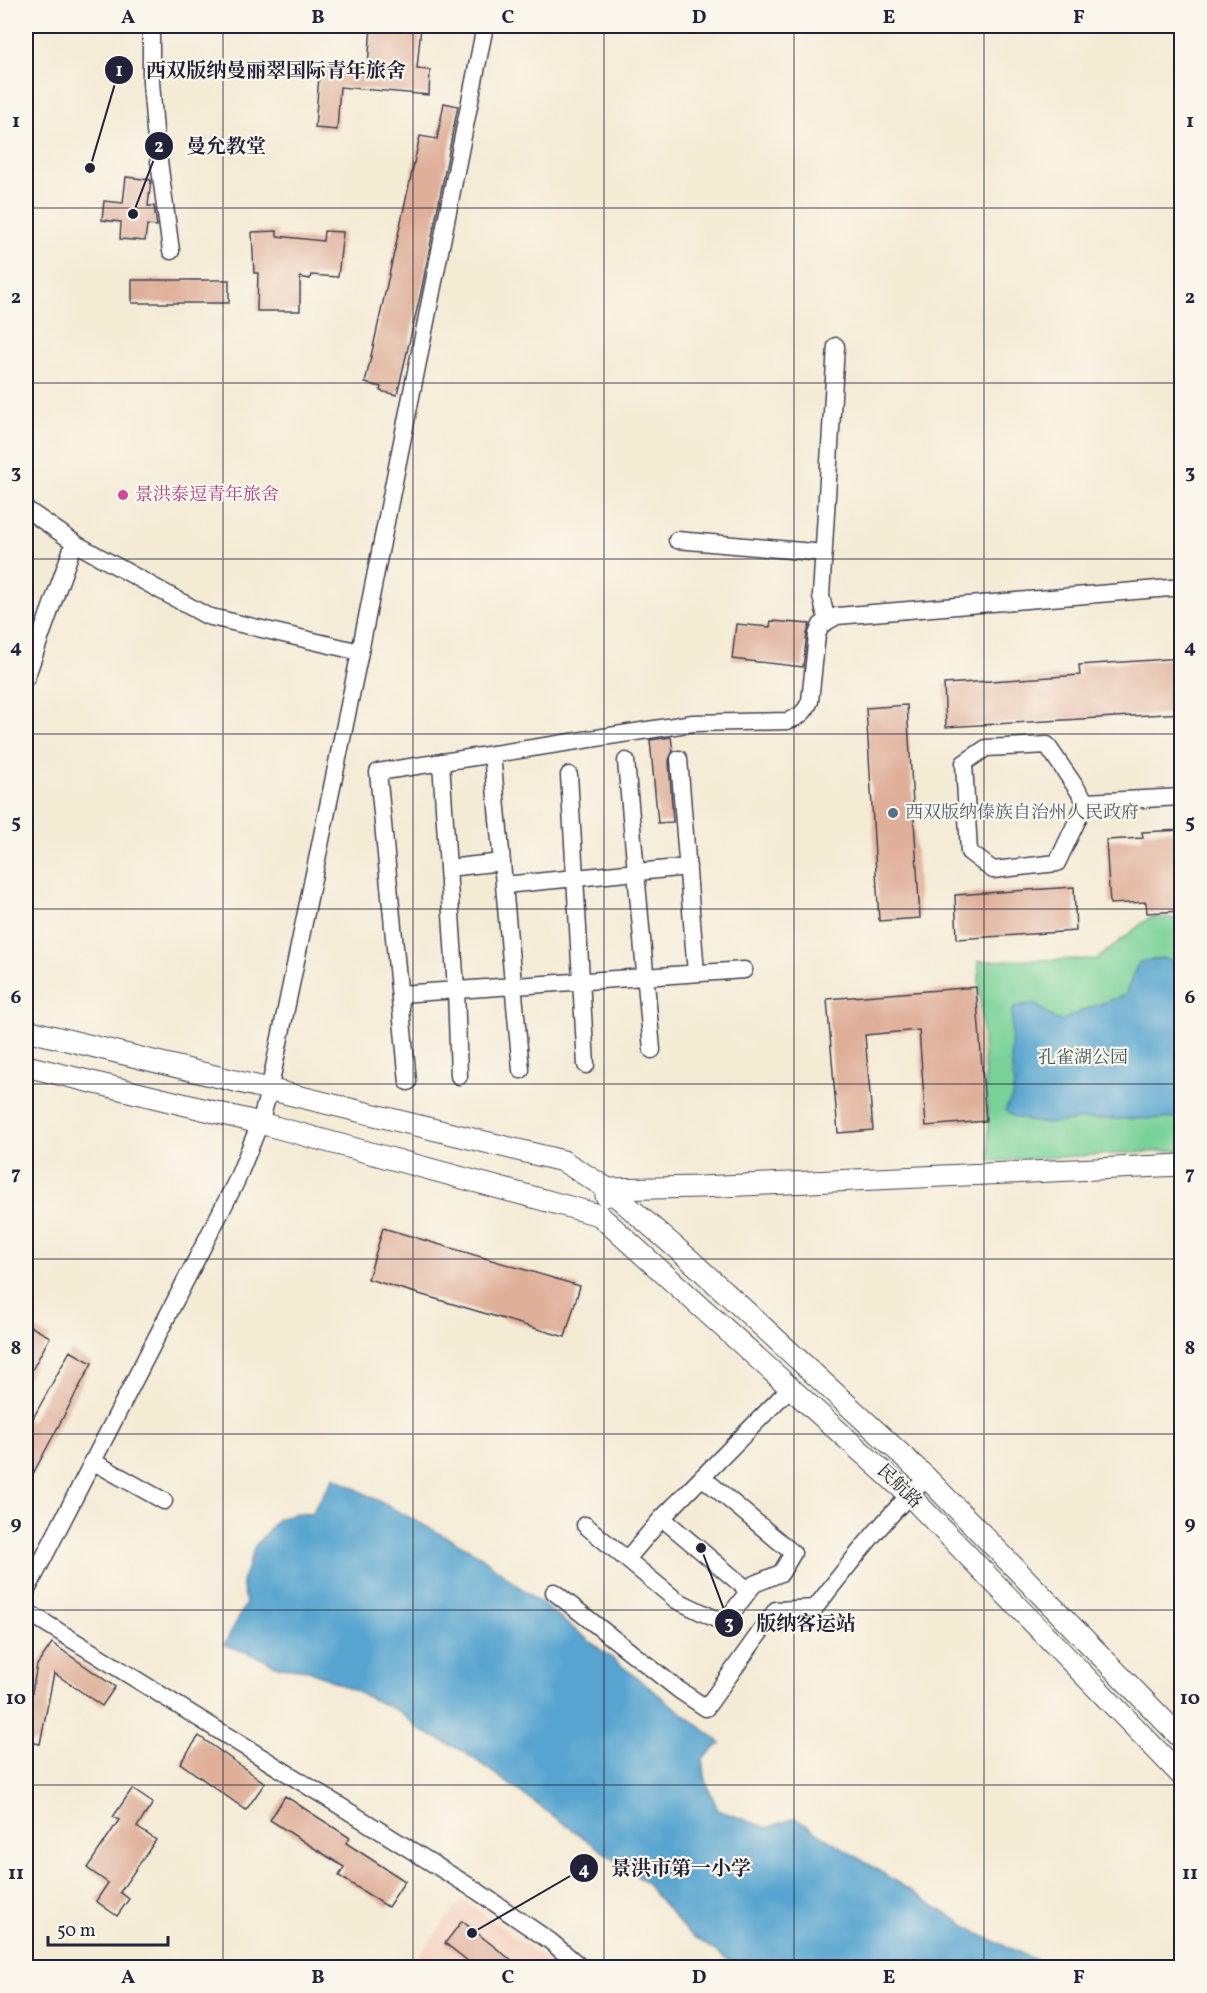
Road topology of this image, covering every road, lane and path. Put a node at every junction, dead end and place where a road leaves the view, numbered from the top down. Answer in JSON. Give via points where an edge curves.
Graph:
{"nodes":[{"id":1,"x":151,"y":26,"type":"edge"},
{"id":2,"x":485,"y":26,"type":"edge"},
{"id":3,"x":171,"y":250,"type":"dead end"},
{"id":4,"x":836,"y":346,"type":"dead end"},
{"id":5,"x":26,"y":509,"type":"edge"},
{"id":6,"x":677,"y":540,"type":"dead end"},
{"id":7,"x":74,"y":543,"type":"junction"},
{"id":8,"x":824,"y":553,"type":"junction"},
{"id":9,"x":1182,"y":587,"type":"edge"},
{"id":10,"x":826,"y":621,"type":"junction"},
{"id":11,"x":31,"y":644,"type":"edge"},
{"id":12,"x":360,"y":652,"type":"junction"},
{"id":13,"x":26,"y":678,"type":"edge"},
{"id":14,"x":492,"y":754,"type":"junction"},
{"id":15,"x":679,"y":759,"type":"dead end"},
{"id":16,"x":626,"y":761,"type":"dead end"},
{"id":17,"x":441,"y":762,"type":"junction"},
{"id":18,"x":568,"y":775,"type":"dead end"},
{"id":19,"x":1182,"y":797,"type":"edge"},
{"id":20,"x":1086,"y":802,"type":"junction"},
{"id":21,"x":502,"y":862,"type":"junction"},
{"id":22,"x":687,"y":867,"type":"junction"},
{"id":23,"x":448,"y":868,"type":"junction"},
{"id":24,"x":636,"y":872,"type":"junction"},
{"id":25,"x":575,"y":879,"type":"junction"},
{"id":26,"x":504,"y":885,"type":"junction"},
{"id":27,"x":744,"y":970,"type":"dead end"},
{"id":28,"x":696,"y":973,"type":"junction"},
{"id":29,"x":645,"y":977,"type":"junction"},
{"id":30,"x":581,"y":981,"type":"junction"},
{"id":31,"x":513,"y":986,"type":"junction"},
{"id":32,"x":456,"y":990,"type":"junction"},
{"id":33,"x":400,"y":994,"type":"junction"},
{"id":34,"x":26,"y":1030,"type":"edge"},
{"id":35,"x":652,"y":1050,"type":"dead end"},
{"id":36,"x":586,"y":1065,"type":"dead end"},
{"id":37,"x":26,"y":1066,"type":"edge"},
{"id":38,"x":521,"y":1070,"type":"dead end"},
{"id":39,"x":459,"y":1076,"type":"dead end"},
{"id":40,"x":408,"y":1082,"type":"dead end"},
{"id":41,"x":269,"y":1091,"type":"junction"},
{"id":42,"x":260,"y":1123,"type":"junction"},
{"id":43,"x":1182,"y":1165,"type":"edge"},
{"id":44,"x":608,"y":1189,"type":"junction"},
{"id":45,"x":599,"y":1215,"type":"junction"},
{"id":46,"x":791,"y":1387,"type":"junction"},
{"id":47,"x":92,"y":1461,"type":"junction"},
{"id":48,"x":702,"y":1477,"type":"junction"},
{"id":49,"x":927,"y":1478,"type":"junction"},
{"id":50,"x":909,"y":1495,"type":"junction"},
{"id":51,"x":164,"y":1501,"type":"dead end"},
{"id":52,"x":662,"y":1518,"type":"junction"},
{"id":53,"x":585,"y":1525,"type":"dead end"},
{"id":54,"x":627,"y":1559,"type":"junction"},
{"id":55,"x":749,"y":1591,"type":"junction"},
{"id":56,"x":26,"y":1592,"type":"edge"},
{"id":57,"x":554,"y":1592,"type":"dead end"},
{"id":58,"x":26,"y":1611,"type":"edge"},
{"id":59,"x":1182,"y":1739,"type":"edge"},
{"id":60,"x":1182,"y":1776,"type":"edge"},
{"id":61,"x":582,"y":1968,"type":"edge"}],
"edges":[{"from":1,"to":3,"type":"street","via":[[155,130]]},
{"from":2,"to":12,"type":"street"},
{"from":4,"to":8,"type":"street"},
{"from":5,"to":7,"type":"street"},
{"from":6,"to":8,"type":"street"},
{"from":7,"to":11,"type":"street"},
{"from":7,"to":12,"type":"street","via":[[207,616]]},
{"from":8,"to":10,"type":"street","via":[[821,596]]},
{"from":9,"to":10,"type":"street","via":[[837,616]]},
{"from":10,"to":14,"type":"street","via":[[817,635],[810,701],[797,718],[693,723]]},
{"from":11,"to":13,"type":"street"},
{"from":12,"to":41,"type":"street"},
{"from":14,"to":17,"type":"street"},
{"from":14,"to":21,"type":"street"},
{"from":15,"to":22,"type":"street"},
{"from":16,"to":24,"type":"street"},
{"from":17,"to":23,"type":"street"},
{"from":17,"to":33,"type":"street","via":[[378,772]]},
{"from":18,"to":25,"type":"street"},
{"from":19,"to":20,"type":"street"},
{"from":20,"to":20,"type":"street","via":[[1057,862],[993,870],[969,852],[964,763],[986,748],[1047,745]]},
{"from":21,"to":23,"type":"street"},
{"from":21,"to":26,"type":"street"},
{"from":22,"to":24,"type":"street"},
{"from":22,"to":28,"type":"street"},
{"from":23,"to":32,"type":"street"},
{"from":24,"to":25,"type":"street"},
{"from":24,"to":29,"type":"street"},
{"from":25,"to":26,"type":"street"},
{"from":25,"to":30,"type":"street"},
{"from":26,"to":31,"type":"street"},
{"from":27,"to":28,"type":"street"},
{"from":28,"to":29,"type":"street"},
{"from":29,"to":30,"type":"street"},
{"from":29,"to":35,"type":"street"},
{"from":30,"to":31,"type":"street"},
{"from":30,"to":36,"type":"street"},
{"from":31,"to":32,"type":"street"},
{"from":31,"to":38,"type":"street"},
{"from":32,"to":33,"type":"street"},
{"from":32,"to":39,"type":"street"},
{"from":33,"to":40,"type":"street"},
{"from":34,"to":41,"type":"main road","name":"民航路"},
{"from":37,"to":42,"type":"main road"},
{"from":41,"to":42,"type":"street"},
{"from":41,"to":44,"type":"main road","name":"民航路","via":[[563,1161]]},
{"from":42,"to":45,"type":"main road"},
{"from":42,"to":47,"type":"street","via":[[236,1182]]},
{"from":43,"to":44,"type":"main road"},
{"from":44,"to":45,"type":"main road"},
{"from":44,"to":49,"type":"main road","name":"民航路"},
{"from":45,"to":46,"type":"main road","name":"民航路"},
{"from":46,"to":48,"type":"street"},
{"from":46,"to":50,"type":"main road","name":"民航路"},
{"from":47,"to":51,"type":"street"},
{"from":47,"to":56,"type":"street"},
{"from":48,"to":52,"type":"street"},
{"from":48,"to":55,"type":"street","via":[[793,1553],[781,1573],[754,1584]]},
{"from":49,"to":50,"type":"street"},
{"from":49,"to":59,"type":"main road","name":"民航路"},
{"from":50,"to":57,"type":"street","via":[[815,1608],[776,1610],[706,1708]]},
{"from":50,"to":60,"type":"main road","name":"民航路"},
{"from":52,"to":54,"type":"street"},
{"from":52,"to":55,"type":"street"},
{"from":53,"to":54,"type":"street"},
{"from":54,"to":55,"type":"street","via":[[676,1600],[724,1623]]},
{"from":58,"to":61,"type":"street","via":[[477,1891]]}]}
